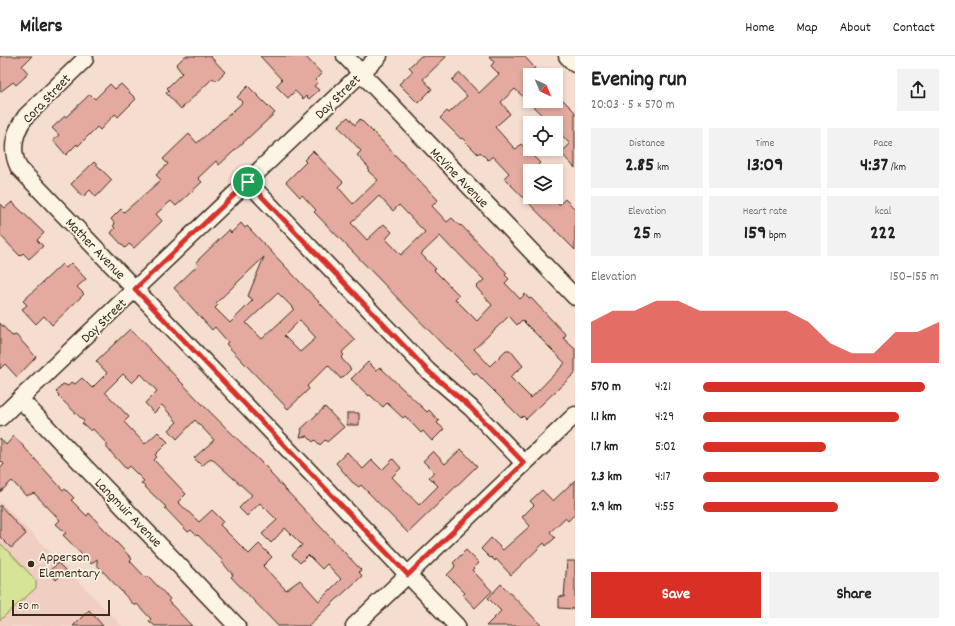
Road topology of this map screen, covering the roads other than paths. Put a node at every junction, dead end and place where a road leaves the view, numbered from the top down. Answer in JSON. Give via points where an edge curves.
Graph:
{"nodes":[{"id":1,"x":345,"y":56,"type":"edge"},
{"id":2,"x":379,"y":56,"type":"edge"},
{"id":3,"x":568,"y":56,"type":"edge"},
{"id":4,"x":85,"y":59,"type":"dead end"},
{"id":5,"x":575,"y":64,"type":"edge"},
{"id":6,"x":361,"y":73,"type":"junction"},
{"id":7,"x":14,"y":142,"type":"joint"},
{"id":8,"x":248,"y":182,"type":"junction"},
{"id":9,"x":135,"y":289,"type":"junction"},
{"id":10,"x":575,"y":297,"type":"edge"},
{"id":11,"x":20,"y":399,"type":"junction"},
{"id":12,"x":575,"y":415,"type":"edge"},
{"id":13,"x":1,"y":416,"type":"edge"},
{"id":14,"x":524,"y":463,"type":"junction"},
{"id":15,"x":408,"y":575,"type":"junction"},
{"id":16,"x":237,"y":626,"type":"edge"},
{"id":17,"x":354,"y":626,"type":"edge"},
{"id":18,"x":457,"y":626,"type":"edge"}],
"edges":[{"from":1,"to":6,"type":"street","name":"McVine Avenue"},
{"from":2,"to":6,"type":"street","name":"Day Street"},
{"from":3,"to":5,"type":"street"},
{"from":4,"to":7,"type":"street","name":"Cora Street","via":[[26,116],[19,126]]},
{"from":6,"to":8,"type":"street","name":"Day Street"},
{"from":6,"to":10,"type":"street","name":"McVine Avenue"},
{"from":7,"to":9,"type":"street","name":"Mather Avenue","via":[[15,160],[19,168]]},
{"from":8,"to":9,"type":"street","name":"Day Street"},
{"from":8,"to":14,"type":"street","via":[[428,371],[471,408]]},
{"from":9,"to":11,"type":"street","name":"Day Street"},
{"from":9,"to":15,"type":"street","name":"Mather Avenue"},
{"from":11,"to":13,"type":"street","name":"Day Street"},
{"from":11,"to":16,"type":"street","name":"Langmuir Avenue"},
{"from":12,"to":14,"type":"street"},
{"from":14,"to":15,"type":"street"},
{"from":15,"to":17,"type":"street"},
{"from":15,"to":18,"type":"street","name":"Mather Avenue"}]}
